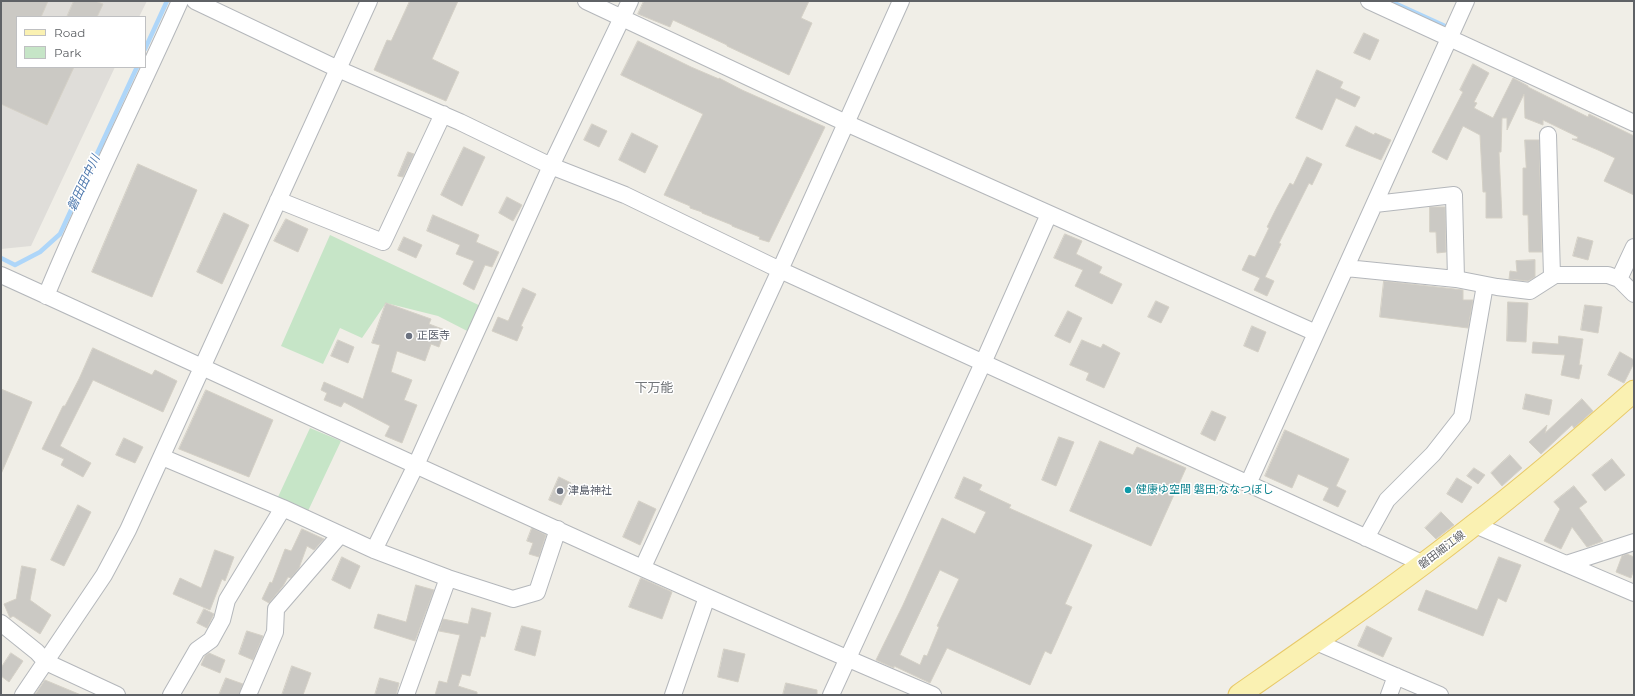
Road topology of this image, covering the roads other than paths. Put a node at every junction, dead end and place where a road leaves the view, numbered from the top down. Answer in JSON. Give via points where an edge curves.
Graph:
{"nodes":[{"id":1,"x":180,"y":1,"type":"edge"},
{"id":2,"x":195,"y":1,"type":"edge"},
{"id":3,"x":369,"y":1,"type":"edge"},
{"id":4,"x":586,"y":1,"type":"edge"},
{"id":5,"x":630,"y":1,"type":"edge"},
{"id":6,"x":901,"y":1,"type":"edge"},
{"id":7,"x":1369,"y":1,"type":"edge"},
{"id":8,"x":1466,"y":1,"type":"edge"},
{"id":9,"x":623,"y":18,"type":"junction"},
{"id":10,"x":1450,"y":38,"type":"junction"},
{"id":11,"x":338,"y":69,"type":"junction"},
{"id":12,"x":443,"y":114,"type":"junction"},
{"id":13,"x":846,"y":123,"type":"junction"},
{"id":14,"x":1634,"y":123,"type":"edge"},
{"id":15,"x":1548,"y":135,"type":"dead end"},
{"id":16,"x":552,"y":166,"type":"junction"},
{"id":17,"x":278,"y":200,"type":"junction"},
{"id":18,"x":1375,"y":204,"type":"junction"},
{"id":19,"x":1049,"y":214,"type":"junction"},
{"id":20,"x":1634,"y":247,"type":"edge"},
{"id":21,"x":1346,"y":268,"type":"junction"},
{"id":22,"x":780,"y":270,"type":"junction"},
{"id":23,"x":1,"y":275,"type":"edge"},
{"id":24,"x":1552,"y":276,"type":"junction"},
{"id":25,"x":1456,"y":278,"type":"junction"},
{"id":26,"x":1619,"y":279,"type":"junction"},
{"id":27,"x":1485,"y":284,"type":"junction"},
{"id":28,"x":1634,"y":294,"type":"edge"},
{"id":29,"x":46,"y":296,"type":"junction"},
{"id":30,"x":1316,"y":333,"type":"junction"},
{"id":31,"x":983,"y":363,"type":"junction"},
{"id":32,"x":201,"y":367,"type":"junction"},
{"id":33,"x":1634,"y":391,"type":"edge"},
{"id":34,"x":162,"y":457,"type":"junction"},
{"id":35,"x":416,"y":465,"type":"junction"},
{"id":36,"x":1248,"y":484,"type":"junction"},
{"id":37,"x":283,"y":508,"type":"junction"},
{"id":38,"x":1475,"y":525,"type":"junction"},
{"id":39,"x":558,"y":529,"type":"junction"},
{"id":40,"x":340,"y":535,"type":"junction"},
{"id":41,"x":1366,"y":538,"type":"junction"},
{"id":42,"x":1634,"y":542,"type":"edge"},
{"id":43,"x":374,"y":550,"type":"junction"},
{"id":44,"x":1424,"y":564,"type":"junction"},
{"id":45,"x":1566,"y":564,"type":"junction"},
{"id":46,"x":643,"y":568,"type":"junction"},
{"id":47,"x":448,"y":578,"type":"junction"},
{"id":48,"x":1634,"y":593,"type":"edge"},
{"id":49,"x":707,"y":596,"type":"junction"},
{"id":50,"x":1,"y":622,"type":"edge"},
{"id":51,"x":1316,"y":642,"type":"junction"},
{"id":52,"x":848,"y":659,"type":"junction"},
{"id":53,"x":46,"y":662,"type":"junction"},
{"id":54,"x":1396,"y":676,"type":"junction"},
{"id":55,"x":23,"y":695,"type":"edge"},
{"id":56,"x":117,"y":695,"type":"edge"},
{"id":57,"x":171,"y":695,"type":"edge"},
{"id":58,"x":248,"y":695,"type":"edge"},
{"id":59,"x":406,"y":695,"type":"edge"},
{"id":60,"x":673,"y":695,"type":"edge"},
{"id":61,"x":831,"y":695,"type":"edge"},
{"id":62,"x":933,"y":695,"type":"edge"},
{"id":63,"x":1239,"y":695,"type":"edge"},
{"id":64,"x":1389,"y":695,"type":"edge"},
{"id":65,"x":1440,"y":695,"type":"edge"}],
"edges":[{"from":1,"to":29,"type":"street","via":[[69,240]]},
{"from":2,"to":11,"type":"street"},
{"from":3,"to":11,"type":"street"},
{"from":4,"to":9,"type":"street"},
{"from":5,"to":9,"type":"street"},
{"from":6,"to":13,"type":"street"},
{"from":7,"to":10,"type":"street"},
{"from":8,"to":10,"type":"street"},
{"from":9,"to":13,"type":"street"},
{"from":9,"to":16,"type":"street"},
{"from":10,"to":14,"type":"street"},
{"from":10,"to":18,"type":"street"},
{"from":11,"to":12,"type":"street"},
{"from":11,"to":17,"type":"street"},
{"from":12,"to":16,"type":"street"},
{"from":12,"to":17,"type":"street","via":[[382,242]]},
{"from":13,"to":19,"type":"street"},
{"from":13,"to":22,"type":"street"},
{"from":15,"to":24,"type":"street"},
{"from":16,"to":22,"type":"street","via":[[626,195]]},
{"from":16,"to":35,"type":"street"},
{"from":17,"to":32,"type":"street"},
{"from":18,"to":21,"type":"street"},
{"from":18,"to":25,"type":"street","via":[[1454,195]]},
{"from":19,"to":30,"type":"street"},
{"from":19,"to":31,"type":"street"},
{"from":20,"to":26,"type":"street"},
{"from":21,"to":25,"type":"street"},
{"from":21,"to":30,"type":"street"},
{"from":22,"to":31,"type":"street"},
{"from":22,"to":46,"type":"street"},
{"from":23,"to":29,"type":"street"},
{"from":24,"to":26,"type":"street","via":[[1608,275]]},
{"from":24,"to":27,"type":"street","via":[[1530,291]]},
{"from":25,"to":27,"type":"street"},
{"from":26,"to":28,"type":"street"},
{"from":27,"to":41,"type":"street","via":[[1462,417],[1433,454],[1387,500]]},
{"from":29,"to":32,"type":"street"},
{"from":30,"to":36,"type":"street"},
{"from":31,"to":36,"type":"street"},
{"from":31,"to":52,"type":"street"},
{"from":32,"to":34,"type":"street"},
{"from":32,"to":35,"type":"street"},
{"from":33,"to":38,"type":"main road","name":"磐田細江線"},
{"from":34,"to":37,"type":"street"},
{"from":34,"to":53,"type":"street","via":[[104,575]]},
{"from":35,"to":39,"type":"street"},
{"from":35,"to":43,"type":"street"},
{"from":36,"to":41,"type":"street"},
{"from":37,"to":40,"type":"street"},
{"from":37,"to":57,"type":"street","via":[[227,600],[222,620],[211,640],[197,650]]},
{"from":38,"to":44,"type":"main road","name":"磐田細江線"},
{"from":38,"to":45,"type":"street"},
{"from":39,"to":46,"type":"street"},
{"from":39,"to":47,"type":"street","via":[[537,592],[513,599]]},
{"from":40,"to":43,"type":"street"},
{"from":40,"to":58,"type":"street","via":[[276,609],[275,632]]},
{"from":41,"to":44,"type":"street"},
{"from":42,"to":45,"type":"street"},
{"from":43,"to":47,"type":"street"},
{"from":44,"to":51,"type":"main road","name":"磐田細江線"},
{"from":45,"to":48,"type":"street"},
{"from":46,"to":49,"type":"street"},
{"from":47,"to":59,"type":"street"},
{"from":49,"to":52,"type":"street"},
{"from":49,"to":60,"type":"street"},
{"from":50,"to":53,"type":"street"},
{"from":51,"to":54,"type":"street"},
{"from":51,"to":63,"type":"main road","name":"磐田細江線"},
{"from":52,"to":61,"type":"street"},
{"from":52,"to":62,"type":"street"},
{"from":53,"to":55,"type":"street"},
{"from":53,"to":56,"type":"street"},
{"from":54,"to":64,"type":"street"},
{"from":54,"to":65,"type":"street"}]}
